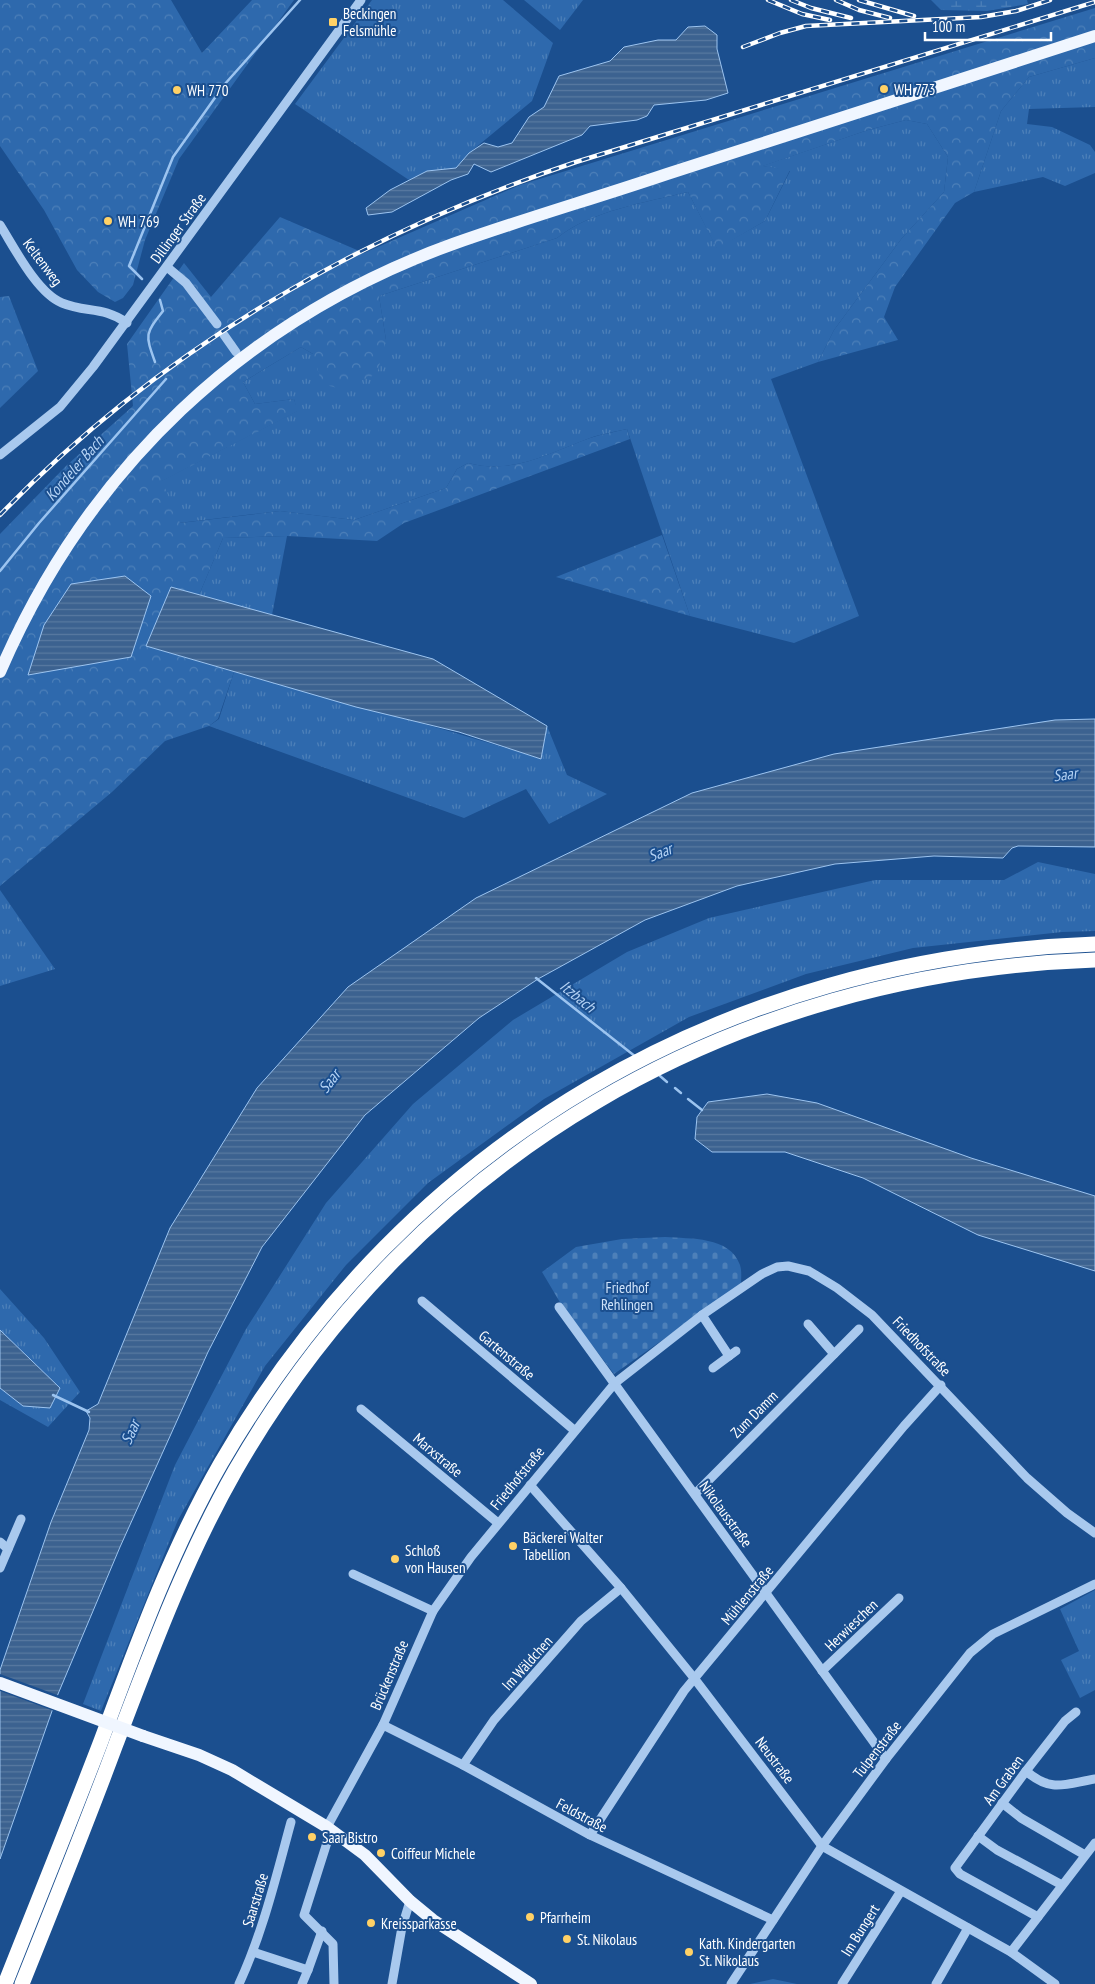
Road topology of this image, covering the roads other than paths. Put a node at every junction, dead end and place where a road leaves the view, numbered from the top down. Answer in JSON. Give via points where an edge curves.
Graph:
{"nodes":[{"id":1,"x":360,"y":0,"type":"edge"},
{"id":2,"x":1095,"y":36,"type":"edge"},
{"id":3,"x":0,"y":225,"type":"edge"},
{"id":4,"x":167,"y":267,"type":"junction"},
{"id":5,"x":127,"y":324,"type":"junction"},
{"id":6,"x":217,"y":324,"type":"dead end"},
{"id":7,"x":224,"y":335,"type":"dead end"},
{"id":8,"x":236,"y":352,"type":"dead end"},
{"id":9,"x":0,"y":455,"type":"edge"},
{"id":10,"x":0,"y":672,"type":"edge"},
{"id":11,"x":1095,"y":944,"type":"edge"},
{"id":12,"x":1095,"y":960,"type":"edge"},
{"id":13,"x":422,"y":1301,"type":"dead end"},
{"id":14,"x":559,"y":1306,"type":"dead end"},
{"id":15,"x":702,"y":1315,"type":"junction"},
{"id":16,"x":808,"y":1324,"type":"dead end"},
{"id":17,"x":859,"y":1329,"type":"dead end"},
{"id":18,"x":834,"y":1354,"type":"junction"},
{"id":19,"x":713,"y":1368,"type":"dead end"},
{"id":20,"x":616,"y":1382,"type":"junction"},
{"id":21,"x":941,"y":1385,"type":"junction"},
{"id":22,"x":361,"y":1409,"type":"dead end"},
{"id":23,"x":574,"y":1430,"type":"junction"},
{"id":24,"x":530,"y":1485,"type":"junction"},
{"id":25,"x":695,"y":1494,"type":"junction"},
{"id":26,"x":21,"y":1519,"type":"dead end"},
{"id":27,"x":498,"y":1523,"type":"junction"},
{"id":28,"x":1095,"y":1533,"type":"edge"},
{"id":29,"x":0,"y":1542,"type":"edge"},
{"id":30,"x":8,"y":1548,"type":"junction"},
{"id":31,"x":0,"y":1568,"type":"edge"},
{"id":32,"x":353,"y":1574,"type":"dead end"},
{"id":33,"x":1095,"y":1584,"type":"edge"},
{"id":34,"x":621,"y":1588,"type":"junction"},
{"id":35,"x":766,"y":1594,"type":"junction"},
{"id":36,"x":899,"y":1598,"type":"dead end"},
{"id":37,"x":433,"y":1611,"type":"junction"},
{"id":38,"x":822,"y":1671,"type":"junction"},
{"id":39,"x":694,"y":1678,"type":"junction"},
{"id":40,"x":0,"y":1683,"type":"edge"},
{"id":41,"x":1076,"y":1712,"type":"dead end"},
{"id":42,"x":383,"y":1724,"type":"junction"},
{"id":43,"x":886,"y":1759,"type":"junction"},
{"id":44,"x":463,"y":1765,"type":"junction"},
{"id":45,"x":1026,"y":1771,"type":"junction"},
{"id":46,"x":1095,"y":1779,"type":"edge"},
{"id":47,"x":1002,"y":1803,"type":"junction"},
{"id":48,"x":291,"y":1822,"type":"dead end"},
{"id":49,"x":329,"y":1829,"type":"junction"},
{"id":50,"x":590,"y":1836,"type":"junction"},
{"id":51,"x":978,"y":1836,"type":"junction"},
{"id":52,"x":1095,"y":1843,"type":"edge"},
{"id":53,"x":822,"y":1846,"type":"junction"},
{"id":54,"x":1085,"y":1854,"type":"junction"},
{"id":55,"x":1062,"y":1885,"type":"junction"},
{"id":56,"x":901,"y":1891,"type":"junction"},
{"id":57,"x":410,"y":1901,"type":"junction"},
{"id":58,"x":1038,"y":1917,"type":"junction"},
{"id":59,"x":773,"y":1920,"type":"junction"},
{"id":60,"x":968,"y":1928,"type":"junction"},
{"id":61,"x":322,"y":1931,"type":"junction"},
{"id":62,"x":253,"y":1952,"type":"junction"},
{"id":63,"x":1011,"y":1952,"type":"junction"},
{"id":64,"x":308,"y":1970,"type":"junction"},
{"id":65,"x":5,"y":1984,"type":"edge"},
{"id":66,"x":22,"y":1984,"type":"edge"},
{"id":67,"x":239,"y":1984,"type":"edge"},
{"id":68,"x":302,"y":1984,"type":"edge"},
{"id":69,"x":334,"y":1984,"type":"edge"},
{"id":70,"x":392,"y":1984,"type":"edge"},
{"id":71,"x":531,"y":1984,"type":"edge"},
{"id":72,"x":731,"y":1984,"type":"edge"},
{"id":73,"x":842,"y":1984,"type":"edge"},
{"id":74,"x":936,"y":1984,"type":"edge"},
{"id":75,"x":1055,"y":1984,"type":"edge"}],
"edges":[{"from":1,"to":4,"type":"street","name":"Dillinger Straße"},
{"from":2,"to":10,"type":"main road","via":[[451,245],[340,294],[240,358],[146,443],[107,489],[51,569]]},
{"from":3,"to":5,"type":"street","name":"Keltenweg","via":[[52,298],[61,303],[107,312]]},
{"from":4,"to":5,"type":"street","name":"Dillinger Straße"},
{"from":4,"to":6,"type":"street","via":[[186,283]]},
{"from":5,"to":9,"type":"street","name":"Dillinger Straße","via":[[60,407]]},
{"from":7,"to":8,"type":"street"},
{"from":11,"to":65,"type":"highway","via":[[1012,950],[908,965],[806,991],[701,1030],[643,1057],[562,1104],[475,1166],[389,1242],[303,1340],[274,1380],[216,1474],[160,1591]]},
{"from":12,"to":66,"type":"highway","via":[[1013,965],[911,981],[810,1006],[708,1044],[650,1071],[570,1117],[485,1178],[400,1254],[365,1290],[310,1358],[258,1433],[226,1489],[174,1597]]},
{"from":13,"to":23,"type":"street","name":"Gartenstraße"},
{"from":14,"to":20,"type":"street","name":"Nikolausstraße"},
{"from":15,"to":19,"type":"street","via":[[732,1354]]},
{"from":15,"to":20,"type":"street","name":"Friedhofstraße"},
{"from":15,"to":21,"type":"street","name":"Friedhofstraße","via":[[762,1274],[777,1267],[799,1267],[837,1288],[866,1311]]},
{"from":16,"to":18,"type":"street"},
{"from":17,"to":18,"type":"street","name":"Zum Damm"},
{"from":18,"to":25,"type":"street","name":"Zum Damm"},
{"from":20,"to":23,"type":"street","name":"Friedhofstraße"},
{"from":20,"to":25,"type":"street","name":"Nikolausstraße"},
{"from":21,"to":28,"type":"street","name":"Friedhofstraße","via":[[1032,1483]]},
{"from":21,"to":35,"type":"street","name":"Mühlenstraße"},
{"from":22,"to":27,"type":"street","name":"Marxstraße"},
{"from":23,"to":24,"type":"street","name":"Friedhofstraße"},
{"from":24,"to":27,"type":"street","name":"Friedhofstraße"},
{"from":24,"to":34,"type":"street","name":"Neustraße"},
{"from":25,"to":35,"type":"street","name":"Nikolausstraße"},
{"from":26,"to":30,"type":"street"},
{"from":27,"to":37,"type":"street","name":"Friedhofstraße"},
{"from":29,"to":30,"type":"street"},
{"from":30,"to":31,"type":"street"},
{"from":32,"to":37,"type":"street"},
{"from":33,"to":43,"type":"street","name":"Tulpenstraße","via":[[980,1642]]},
{"from":34,"to":39,"type":"street","name":"Neustraße"},
{"from":34,"to":44,"type":"street","name":"Im Wäldchen","via":[[581,1621],[494,1720]]},
{"from":35,"to":38,"type":"street","name":"Nikolausstraße"},
{"from":35,"to":39,"type":"street","name":"Mühlenstraße"},
{"from":36,"to":38,"type":"street","name":"Herwieschen"},
{"from":37,"to":42,"type":"street","name":"Brückenstraße"},
{"from":38,"to":43,"type":"street","name":"Nikolausstraße"},
{"from":39,"to":50,"type":"street","name":"Mühlenstraße"},
{"from":39,"to":53,"type":"street","name":"Neustraße"},
{"from":40,"to":49,"type":"main road","bridge":true,"via":[[216,1762]]},
{"from":41,"to":45,"type":"street","name":"Am Graben","via":[[1065,1721]]},
{"from":42,"to":44,"type":"street","name":"Feldstraße"},
{"from":42,"to":49,"type":"street","name":"Brückenstraße"},
{"from":43,"to":53,"type":"street","name":"Tulpenstraße"},
{"from":44,"to":50,"type":"street","name":"Feldstraße"},
{"from":45,"to":46,"type":"street","via":[[1052,1786]]},
{"from":45,"to":47,"type":"street","name":"Am Graben"},
{"from":47,"to":51,"type":"street","name":"Am Graben"},
{"from":47,"to":54,"type":"street","via":[[1021,1818]]},
{"from":48,"to":62,"type":"street","name":"Saarstraße"},
{"from":49,"to":57,"type":"main road","via":[[384,1872]]},
{"from":49,"to":61,"type":"street","name":"Brückenstraße","via":[[304,1915]]},
{"from":50,"to":59,"type":"street","name":"Feldstraße"},
{"from":51,"to":55,"type":"street","via":[[997,1850]]},
{"from":51,"to":58,"type":"street","name":"Am Graben","via":[[956,1868],[960,1874]]},
{"from":52,"to":54,"type":"street"},
{"from":53,"to":56,"type":"street","name":"Neustraße"},
{"from":53,"to":59,"type":"street","name":"Tulpenstraße"},
{"from":54,"to":55,"type":"street"},
{"from":55,"to":58,"type":"street"},
{"from":56,"to":60,"type":"street","name":"Neustraße"},
{"from":56,"to":73,"type":"street","name":"Im Bungert"},
{"from":57,"to":70,"type":"street"},
{"from":57,"to":71,"type":"main road","via":[[433,1920]]},
{"from":58,"to":63,"type":"street"},
{"from":59,"to":72,"type":"street","name":"Tulpenstraße"},
{"from":60,"to":63,"type":"street","name":"Neustraße"},
{"from":60,"to":74,"type":"street"},
{"from":61,"to":64,"type":"street"},
{"from":61,"to":69,"type":"street","via":[[334,1950]]},
{"from":62,"to":64,"type":"street"},
{"from":62,"to":67,"type":"street","name":"Saarstraße"},
{"from":63,"to":75,"type":"street","name":"Neustraße"},
{"from":64,"to":68,"type":"street"}]}
